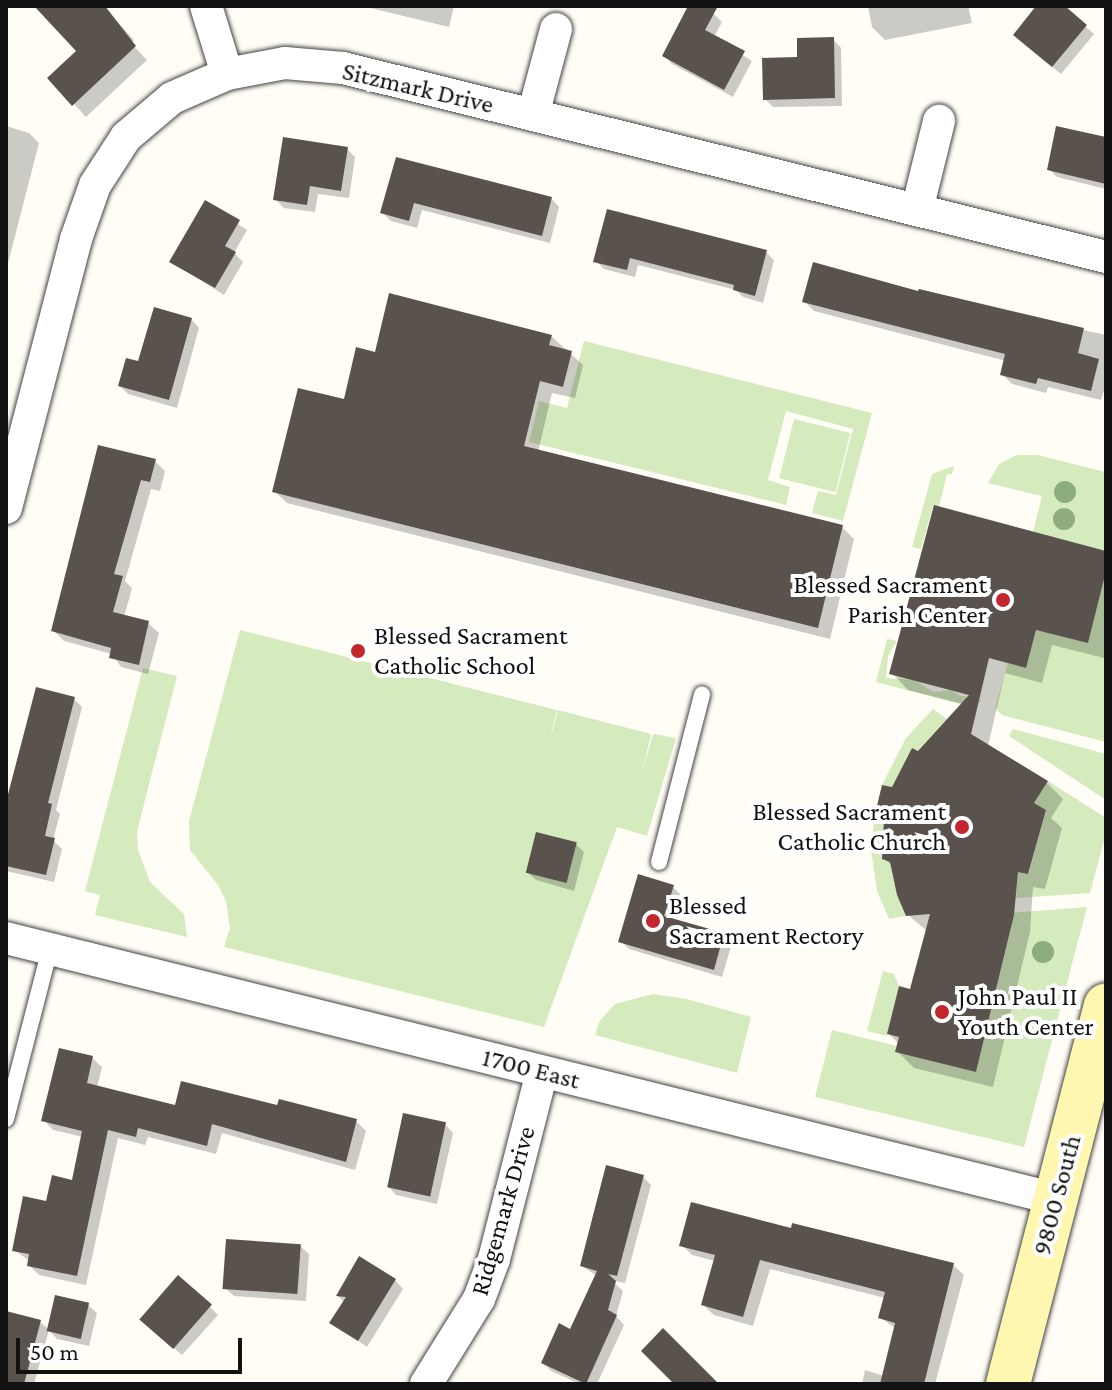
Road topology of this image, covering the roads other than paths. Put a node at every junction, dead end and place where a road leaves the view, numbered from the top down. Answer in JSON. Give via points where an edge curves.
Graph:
{"nodes":[{"id":1,"x":206,"y":6,"type":"edge"},
{"id":2,"x":556,"y":29,"type":"dead end"},
{"id":3,"x":227,"y":74,"type":"junction"},
{"id":4,"x":533,"y":115,"type":"junction"},
{"id":5,"x":939,"y":121,"type":"dead end"},
{"id":6,"x":917,"y":210,"type":"junction"},
{"id":7,"x":1106,"y":257,"type":"edge"},
{"id":8,"x":6,"y":508,"type":"edge"},
{"id":9,"x":702,"y":694,"type":"dead end"},
{"id":10,"x":659,"y":862,"type":"dead end"},
{"id":11,"x":6,"y":938,"type":"edge"},
{"id":12,"x":50,"y":949,"type":"junction"},
{"id":13,"x":1106,"y":1005,"type":"edge"},
{"id":14,"x":542,"y":1072,"type":"junction"},
{"id":15,"x":6,"y":1119,"type":"edge"},
{"id":16,"x":1056,"y":1199,"type":"junction"},
{"id":17,"x":426,"y":1384,"type":"edge"},
{"id":18,"x":1008,"y":1384,"type":"edge"}],
"edges":[{"from":1,"to":3,"type":"street"},
{"from":2,"to":4,"type":"street"},
{"from":3,"to":4,"type":"street","name":"Sitzmark Drive","via":[[285,63],[343,68]]},
{"from":3,"to":8,"type":"street","name":"Sitzmark Drive","via":[[172,98],[126,137],[95,185]]},
{"from":4,"to":6,"type":"street","name":"Sitzmark Drive"},
{"from":5,"to":6,"type":"street"},
{"from":6,"to":7,"type":"street","name":"Sitzmark Drive"},
{"from":9,"to":10,"type":"lane"},
{"from":11,"to":12,"type":"street","name":"1700 East"},
{"from":12,"to":14,"type":"street","name":"1700 East"},
{"from":12,"to":15,"type":"lane"},
{"from":13,"to":16,"type":"street","name":"9800 South"},
{"from":14,"to":16,"type":"street","name":"1700 East"},
{"from":14,"to":17,"type":"street","name":"Ridgemark Drive","via":[[494,1259],[479,1299]]},
{"from":16,"to":18,"type":"street","name":"9800 South"}]}
